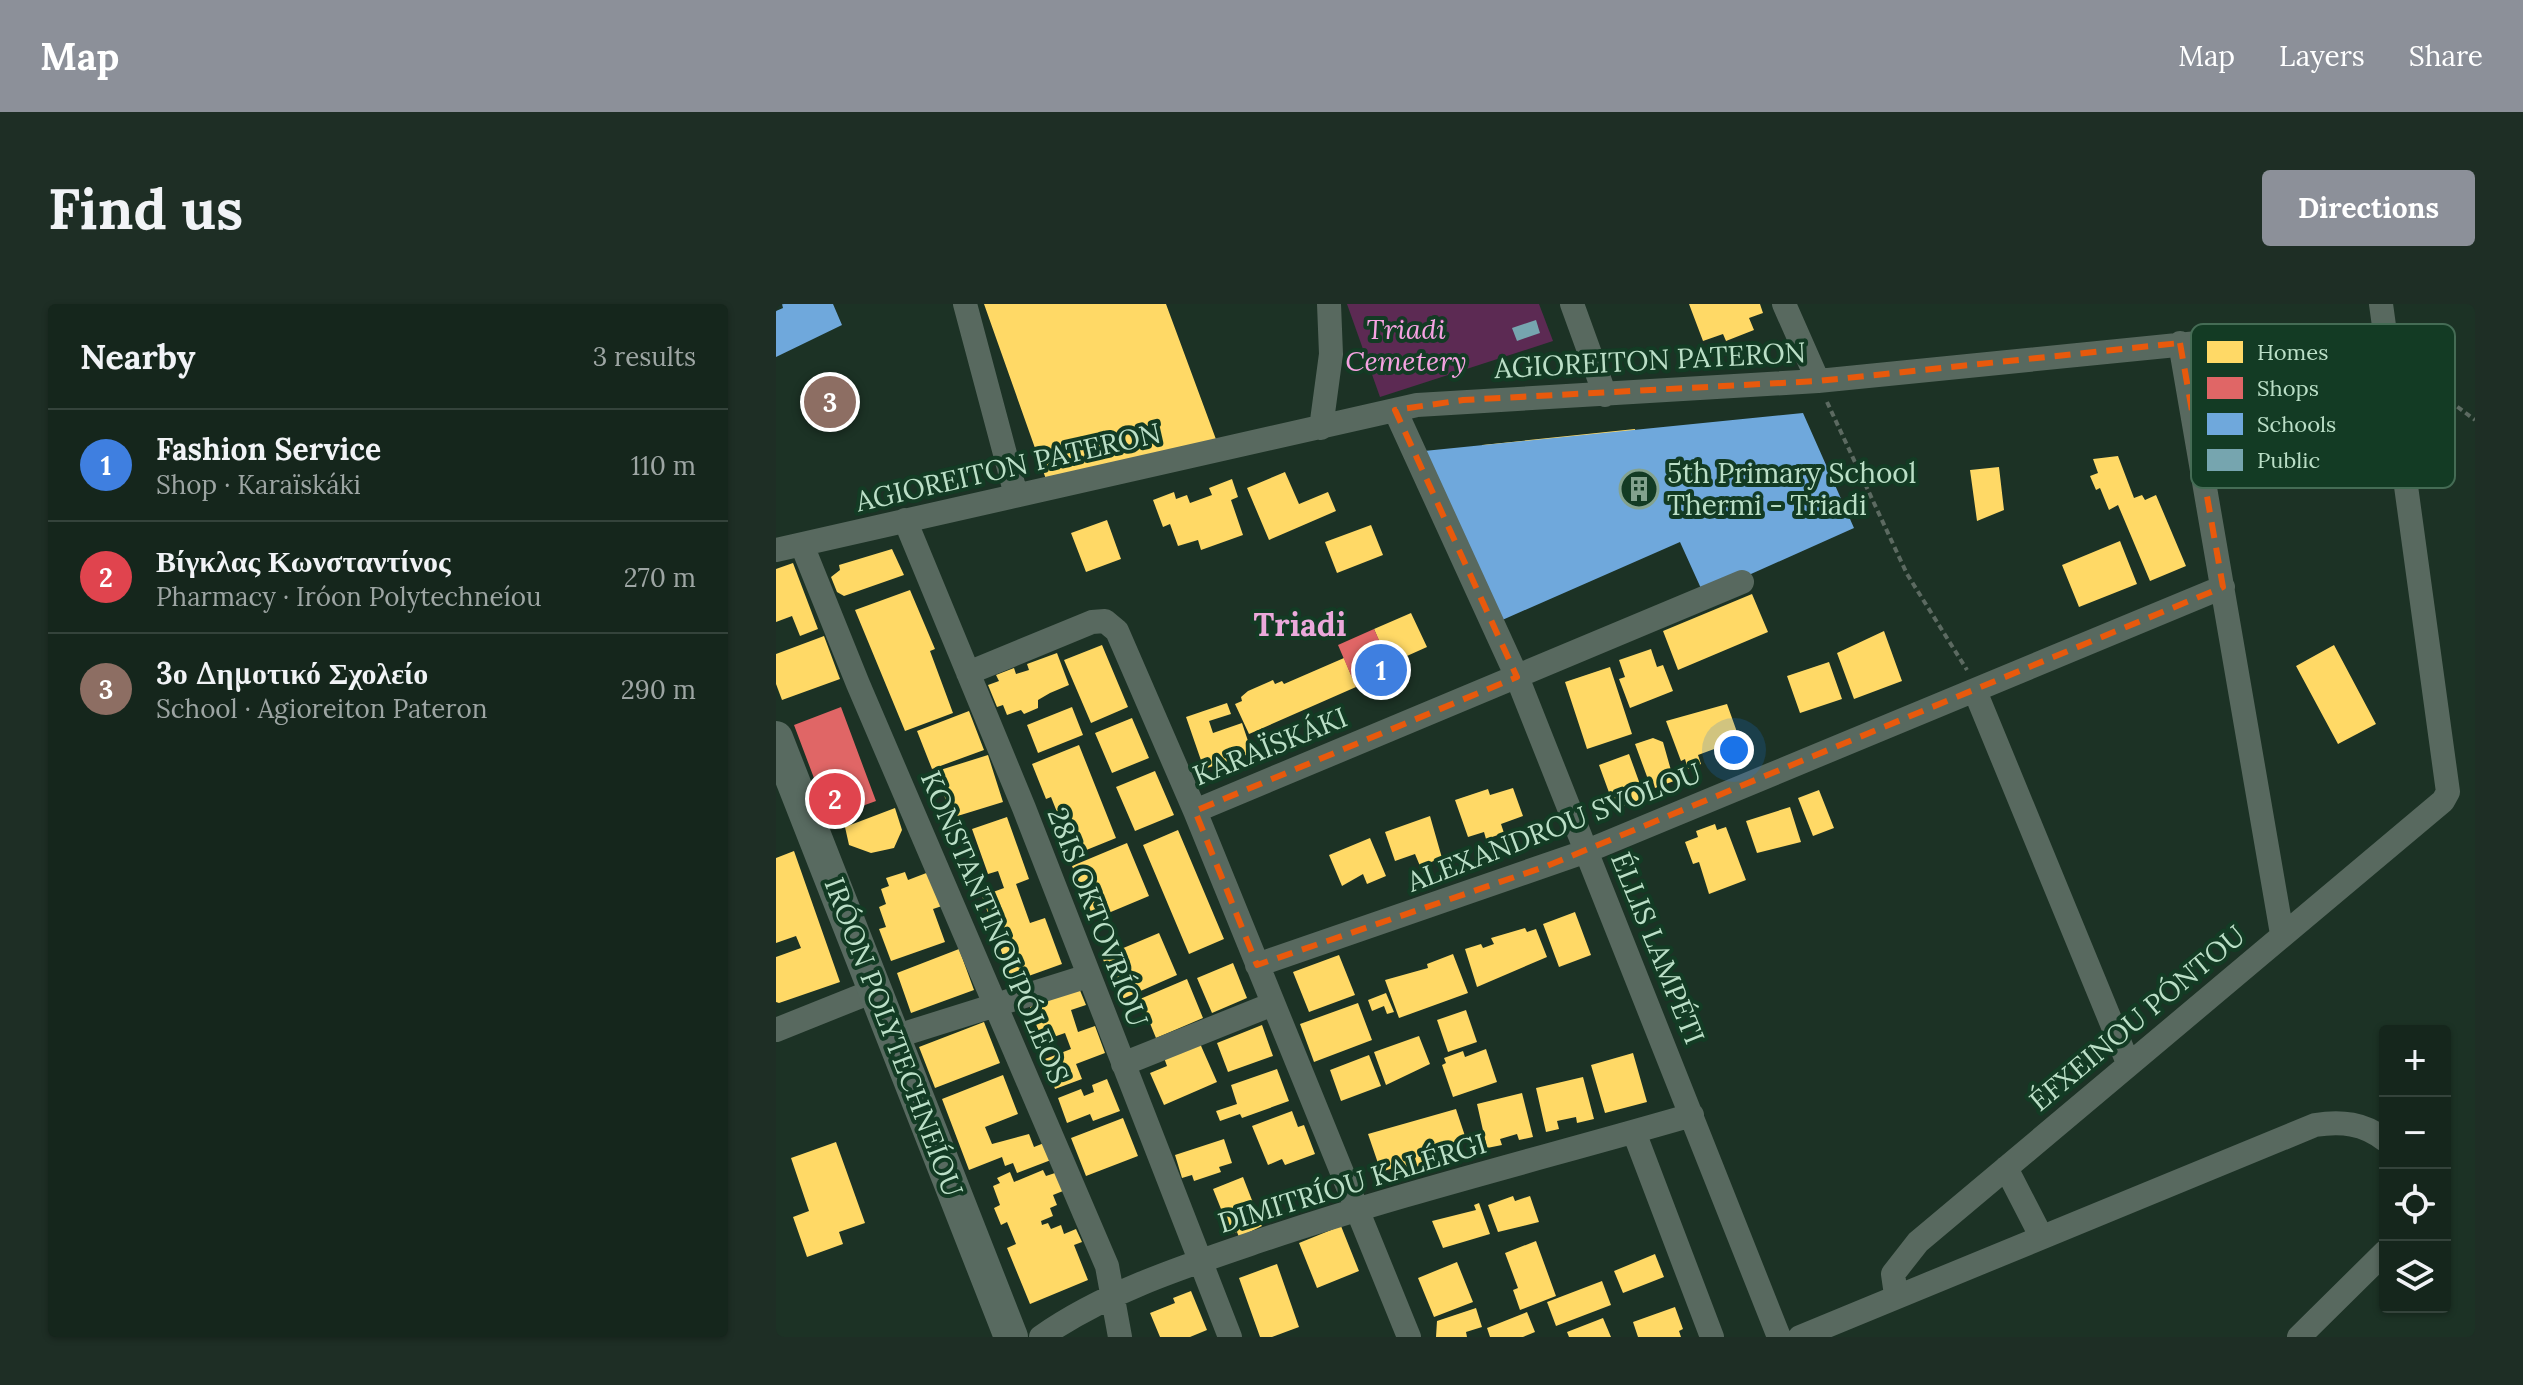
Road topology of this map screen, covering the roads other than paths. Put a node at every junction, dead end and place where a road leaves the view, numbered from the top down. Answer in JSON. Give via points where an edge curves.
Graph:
{"nodes":[{"id":1,"x":965,"y":304,"type":"edge"},
{"id":2,"x":1329,"y":304,"type":"edge"},
{"id":3,"x":1572,"y":304,"type":"edge"},
{"id":4,"x":1784,"y":304,"type":"edge"},
{"id":5,"x":2381,"y":304,"type":"edge"},
{"id":6,"x":2384,"y":324,"type":"edge"},
{"id":7,"x":2191,"y":342,"type":"edge"},
{"id":8,"x":2180,"y":343,"type":"junction"},
{"id":9,"x":1818,"y":381,"type":"junction"},
{"id":10,"x":1605,"y":395,"type":"junction"},
{"id":11,"x":2191,"y":405,"type":"edge"},
{"id":12,"x":1395,"y":410,"type":"junction"},
{"id":13,"x":1321,"y":428,"type":"junction"},
{"id":14,"x":2206,"y":488,"type":"edge"},
{"id":15,"x":2408,"y":488,"type":"edge"},
{"id":16,"x":1016,"y":495,"type":"junction"},
{"id":17,"x":905,"y":520,"type":"junction"},
{"id":18,"x":802,"y":545,"type":"junction"},
{"id":19,"x":776,"y":550,"type":"edge"},
{"id":20,"x":1742,"y":582,"type":"dead end"},
{"id":21,"x":2223,"y":587,"type":"junction"},
{"id":22,"x":968,"y":673,"type":"junction"},
{"id":23,"x":1517,"y":677,"type":"junction"},
{"id":24,"x":1975,"y":691,"type":"junction"},
{"id":25,"x":776,"y":738,"type":"edge"},
{"id":26,"x":1195,"y":811,"type":"junction"},
{"id":27,"x":1587,"y":851,"type":"junction"},
{"id":28,"x":2282,"y":934,"type":"junction"},
{"id":29,"x":1257,"y":965,"type":"junction"},
{"id":30,"x":1088,"y":976,"type":"junction"},
{"id":31,"x":876,"y":990,"type":"junction"},
{"id":32,"x":1273,"y":1004,"type":"junction"},
{"id":33,"x":995,"y":1005,"type":"junction"},
{"id":34,"x":776,"y":1030,"type":"edge"},
{"id":35,"x":894,"y":1037,"type":"junction"},
{"id":36,"x":2128,"y":1063,"type":"junction"},
{"id":37,"x":1123,"y":1064,"type":"junction"},
{"id":38,"x":1692,"y":1115,"type":"junction"},
{"id":39,"x":1634,"y":1132,"type":"junction"},
{"id":40,"x":2377,"y":1134,"type":"edge"},
{"id":41,"x":2006,"y":1168,"type":"junction"},
{"id":42,"x":1357,"y":1208,"type":"junction"},
{"id":43,"x":2041,"y":1236,"type":"junction"},
{"id":44,"x":2379,"y":1258,"type":"edge"},
{"id":45,"x":1199,"y":1261,"type":"junction"},
{"id":46,"x":1896,"y":1295,"type":"junction"},
{"id":47,"x":1113,"y":1298,"type":"junction"},
{"id":48,"x":1011,"y":1337,"type":"edge"},
{"id":49,"x":1041,"y":1337,"type":"edge"},
{"id":50,"x":1120,"y":1337,"type":"edge"},
{"id":51,"x":1230,"y":1337,"type":"edge"},
{"id":52,"x":1409,"y":1337,"type":"edge"},
{"id":53,"x":1712,"y":1337,"type":"edge"},
{"id":54,"x":1779,"y":1337,"type":"edge"},
{"id":55,"x":1800,"y":1337,"type":"edge"},
{"id":56,"x":2299,"y":1337,"type":"edge"}],
"edges":[{"from":1,"to":16,"type":"street"},
{"from":2,"to":13,"type":"street","via":[[1331,354]]},
{"from":3,"to":10,"type":"street"},
{"from":4,"to":9,"type":"street"},
{"from":5,"to":6,"type":"street"},
{"from":7,"to":8,"type":"street","name":"AGIOREITON PATERON"},
{"from":8,"to":9,"type":"street","name":"AGIOREITON PATERON"},
{"from":8,"to":11,"type":"street"},
{"from":9,"to":10,"type":"street","name":"AGIOREITON PATERON"},
{"from":10,"to":12,"type":"street","name":"AGIOREITON PATERON","via":[[1463,400]]},
{"from":12,"to":13,"type":"street","name":"AGIOREITON PATERON"},
{"from":12,"to":23,"type":"street","name":"ÉLLIS LAMPÉTI"},
{"from":13,"to":16,"type":"street","name":"AGIOREITON PATERON"},
{"from":14,"to":21,"type":"street"},
{"from":15,"to":28,"type":"street","name":"ÉFXEINOU PÓNTOU","via":[[2448,778],[2443,801]]},
{"from":16,"to":17,"type":"street","name":"AGIOREITON PATERON"},
{"from":17,"to":18,"type":"street","name":"AGIOREITON PATERON"},
{"from":17,"to":22,"type":"street","name":"28IS OKTOVRÍOU"},
{"from":18,"to":19,"type":"street","name":"AGIOREITON PATERON"},
{"from":18,"to":33,"type":"street","name":"KONSTANTINOUPÓLEOS"},
{"from":20,"to":23,"type":"street","name":"KARAÏSKÁKI"},
{"from":21,"to":24,"type":"street","name":"ALEXANDROU SVOLOU"},
{"from":21,"to":28,"type":"street"},
{"from":22,"to":26,"type":"street","name":"KARAÏSKÁKI","via":[[1092,622],[1111,624]]},
{"from":22,"to":30,"type":"street","name":"28IS OKTOVRÍOU"},
{"from":23,"to":26,"type":"street","name":"KARAÏSKÁKI"},
{"from":23,"to":27,"type":"street","name":"ÉLLIS LAMPÉTI"},
{"from":24,"to":27,"type":"street","name":"ALEXANDROU SVOLOU"},
{"from":24,"to":36,"type":"street"},
{"from":25,"to":31,"type":"street","name":"IRÓON POLYTECHNEÍOU"},
{"from":26,"to":29,"type":"street"},
{"from":27,"to":29,"type":"street","name":"ALEXANDROU SVOLOU"},
{"from":27,"to":38,"type":"street","name":"ÉLLIS LAMPÉTI"},
{"from":28,"to":36,"type":"street","name":"ÉFXEINOU PÓNTOU"},
{"from":29,"to":32,"type":"street"},
{"from":30,"to":33,"type":"street"},
{"from":30,"to":37,"type":"street","name":"28IS OKTOVRÍOU"},
{"from":31,"to":34,"type":"street"},
{"from":31,"to":35,"type":"street","name":"IRÓON POLYTECHNEÍOU"},
{"from":32,"to":37,"type":"street"},
{"from":32,"to":42,"type":"street"},
{"from":33,"to":35,"type":"street"},
{"from":33,"to":47,"type":"street","name":"KONSTANTINOUPÓLEOS","via":[[1107,1266]]},
{"from":35,"to":48,"type":"street","name":"IRÓON POLYTECHNEÍOU"},
{"from":36,"to":41,"type":"street","name":"ÉFXEINOU PÓNTOU"},
{"from":37,"to":45,"type":"street","name":"28IS OKTOVRÍOU"},
{"from":38,"to":39,"type":"street","name":"DIMITRÍOU KALÉRGI"},
{"from":38,"to":54,"type":"street","name":"ÉLLIS LAMPÉTI"},
{"from":39,"to":42,"type":"street","name":"DIMITRÍOU KALÉRGI"},
{"from":39,"to":53,"type":"street"},
{"from":40,"to":43,"type":"street","via":[[2333,1122],[2315,1125]]},
{"from":41,"to":43,"type":"street"},
{"from":41,"to":46,"type":"street","name":"ÉFXEINOU PÓNTOU","via":[[1905,1256],[1893,1274]]},
{"from":42,"to":45,"type":"street","name":"DIMITRÍOU KALÉRGI"},
{"from":42,"to":52,"type":"street"},
{"from":43,"to":46,"type":"street"},
{"from":44,"to":56,"type":"street"},
{"from":45,"to":47,"type":"street","name":"DIMITRÍOU KALÉRGI"},
{"from":45,"to":51,"type":"street","name":"28IS OKTOVRÍOU"},
{"from":46,"to":55,"type":"street"},
{"from":47,"to":49,"type":"street","name":"DIMITRÍOU KALÉRGI"},
{"from":47,"to":50,"type":"street","name":"KONSTANTINOUPÓLEOS"}]}
